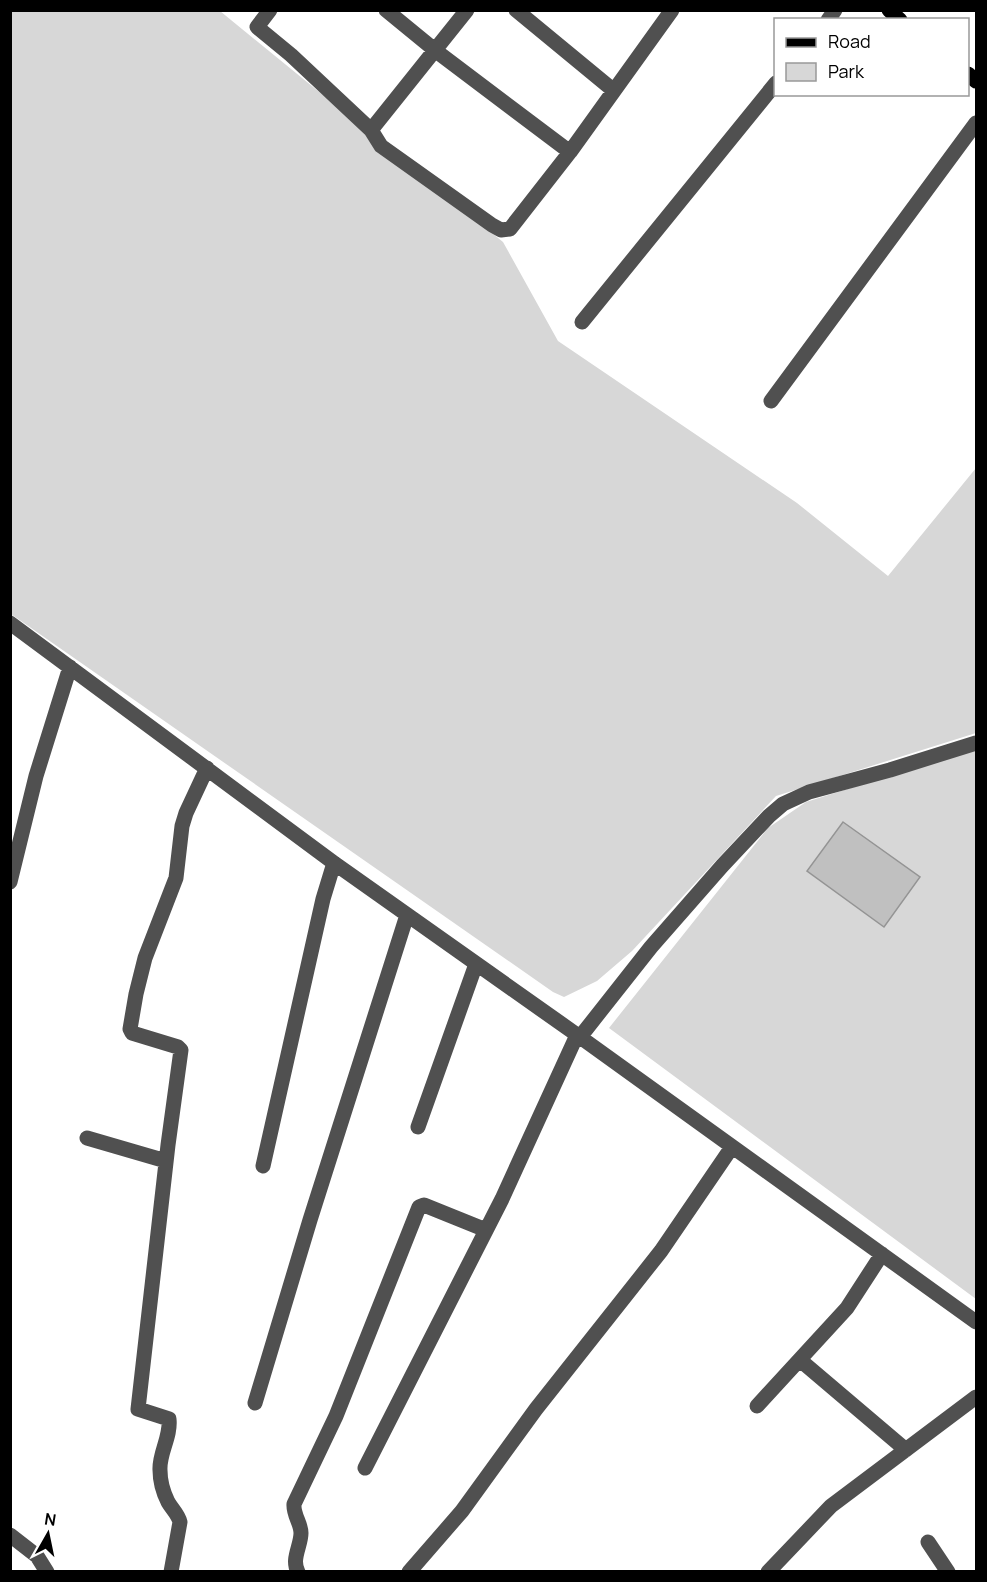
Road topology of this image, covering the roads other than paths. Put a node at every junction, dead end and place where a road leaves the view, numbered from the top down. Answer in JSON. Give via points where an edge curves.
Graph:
{"nodes":[{"id":1,"x":270,"y":10,"type":"edge"},
{"id":2,"x":386,"y":10,"type":"edge"},
{"id":3,"x":467,"y":10,"type":"edge"},
{"id":4,"x":516,"y":10,"type":"edge"},
{"id":5,"x":672,"y":10,"type":"edge"},
{"id":6,"x":436,"y":51,"type":"junction"},
{"id":7,"x":774,"y":85,"type":"edge"},
{"id":8,"x":613,"y":90,"type":"junction"},
{"id":9,"x":976,"y":123,"type":"edge"},
{"id":10,"x":371,"y":130,"type":"junction"},
{"id":11,"x":570,"y":152,"type":"junction"},
{"id":12,"x":582,"y":322,"type":"dead end"},
{"id":13,"x":771,"y":401,"type":"dead end"},
{"id":14,"x":10,"y":623,"type":"edge"},
{"id":15,"x":70,"y":667,"type":"junction"},
{"id":16,"x":976,"y":743,"type":"edge"},
{"id":17,"x":207,"y":768,"type":"junction"},
{"id":18,"x":334,"y":863,"type":"junction"},
{"id":19,"x":10,"y":882,"type":"edge"},
{"id":20,"x":407,"y":915,"type":"junction"},
{"id":21,"x":476,"y":963,"type":"junction"},
{"id":22,"x":579,"y":1036,"type":"junction"},
{"id":23,"x":418,"y":1127,"type":"dead end"},
{"id":24,"x":87,"y":1138,"type":"dead end"},
{"id":25,"x":732,"y":1147,"type":"junction"},
{"id":26,"x":166,"y":1161,"type":"junction"},
{"id":27,"x":262,"y":1166,"type":"dead end"},
{"id":28,"x":486,"y":1230,"type":"junction"},
{"id":29,"x":882,"y":1254,"type":"junction"},
{"id":30,"x":976,"y":1323,"type":"edge"},
{"id":31,"x":800,"y":1360,"type":"junction"},
{"id":32,"x":976,"y":1398,"type":"edge"},
{"id":33,"x":255,"y":1402,"type":"dead end"},
{"id":34,"x":757,"y":1407,"type":"dead end"},
{"id":35,"x":906,"y":1450,"type":"junction"},
{"id":36,"x":365,"y":1468,"type":"dead end"},
{"id":37,"x":10,"y":1535,"type":"edge"},
{"id":38,"x":928,"y":1542,"type":"dead end"},
{"id":39,"x":47,"y":1572,"type":"edge"},
{"id":40,"x":171,"y":1572,"type":"edge"},
{"id":41,"x":298,"y":1572,"type":"edge"},
{"id":42,"x":409,"y":1572,"type":"edge"},
{"id":43,"x":768,"y":1572,"type":"edge"},
{"id":44,"x":948,"y":1572,"type":"edge"}],
"edges":[{"from":1,"to":10,"type":"street","via":[[257,27]]},
{"from":2,"to":6,"type":"street"},
{"from":3,"to":6,"type":"street"},
{"from":4,"to":8,"type":"street"},
{"from":5,"to":8,"type":"street"},
{"from":6,"to":10,"type":"street"},
{"from":6,"to":11,"type":"street"},
{"from":7,"to":12,"type":"street"},
{"from":8,"to":11,"type":"street"},
{"from":9,"to":13,"type":"street"},
{"from":10,"to":11,"type":"street","via":[[381,146],[501,230],[510,230]]},
{"from":14,"to":15,"type":"street"},
{"from":15,"to":17,"type":"street"},
{"from":15,"to":19,"type":"street","via":[[36,776]]},
{"from":16,"to":22,"type":"street","via":[[809,792],[783,804],[722,866]]},
{"from":17,"to":18,"type":"street"},
{"from":17,"to":26,"type":"street","via":[[186,813],[176,878],[145,958],[130,1029],[181,1050]]},
{"from":18,"to":20,"type":"street"},
{"from":18,"to":27,"type":"street"},
{"from":20,"to":21,"type":"street"},
{"from":20,"to":33,"type":"street"},
{"from":21,"to":22,"type":"street"},
{"from":21,"to":23,"type":"street"},
{"from":22,"to":25,"type":"street"},
{"from":22,"to":28,"type":"street"},
{"from":24,"to":26,"type":"street"},
{"from":25,"to":29,"type":"street"},
{"from":25,"to":42,"type":"street","via":[[661,1251],[536,1408],[462,1511]]},
{"from":26,"to":40,"type":"street","via":[[138,1409],[169,1419],[159,1468],[169,1504],[180,1522]]},
{"from":28,"to":36,"type":"street"},
{"from":28,"to":41,"type":"street","via":[[424,1205],[419,1207],[336,1416],[294,1504],[301,1532],[295,1563]]},
{"from":29,"to":30,"type":"street"},
{"from":29,"to":31,"type":"street","via":[[847,1308]]},
{"from":31,"to":34,"type":"street"},
{"from":31,"to":35,"type":"street"},
{"from":32,"to":35,"type":"street"},
{"from":35,"to":43,"type":"street","via":[[831,1506]]},
{"from":37,"to":39,"type":"street","via":[[37,1556]]},
{"from":38,"to":44,"type":"street"}]}
